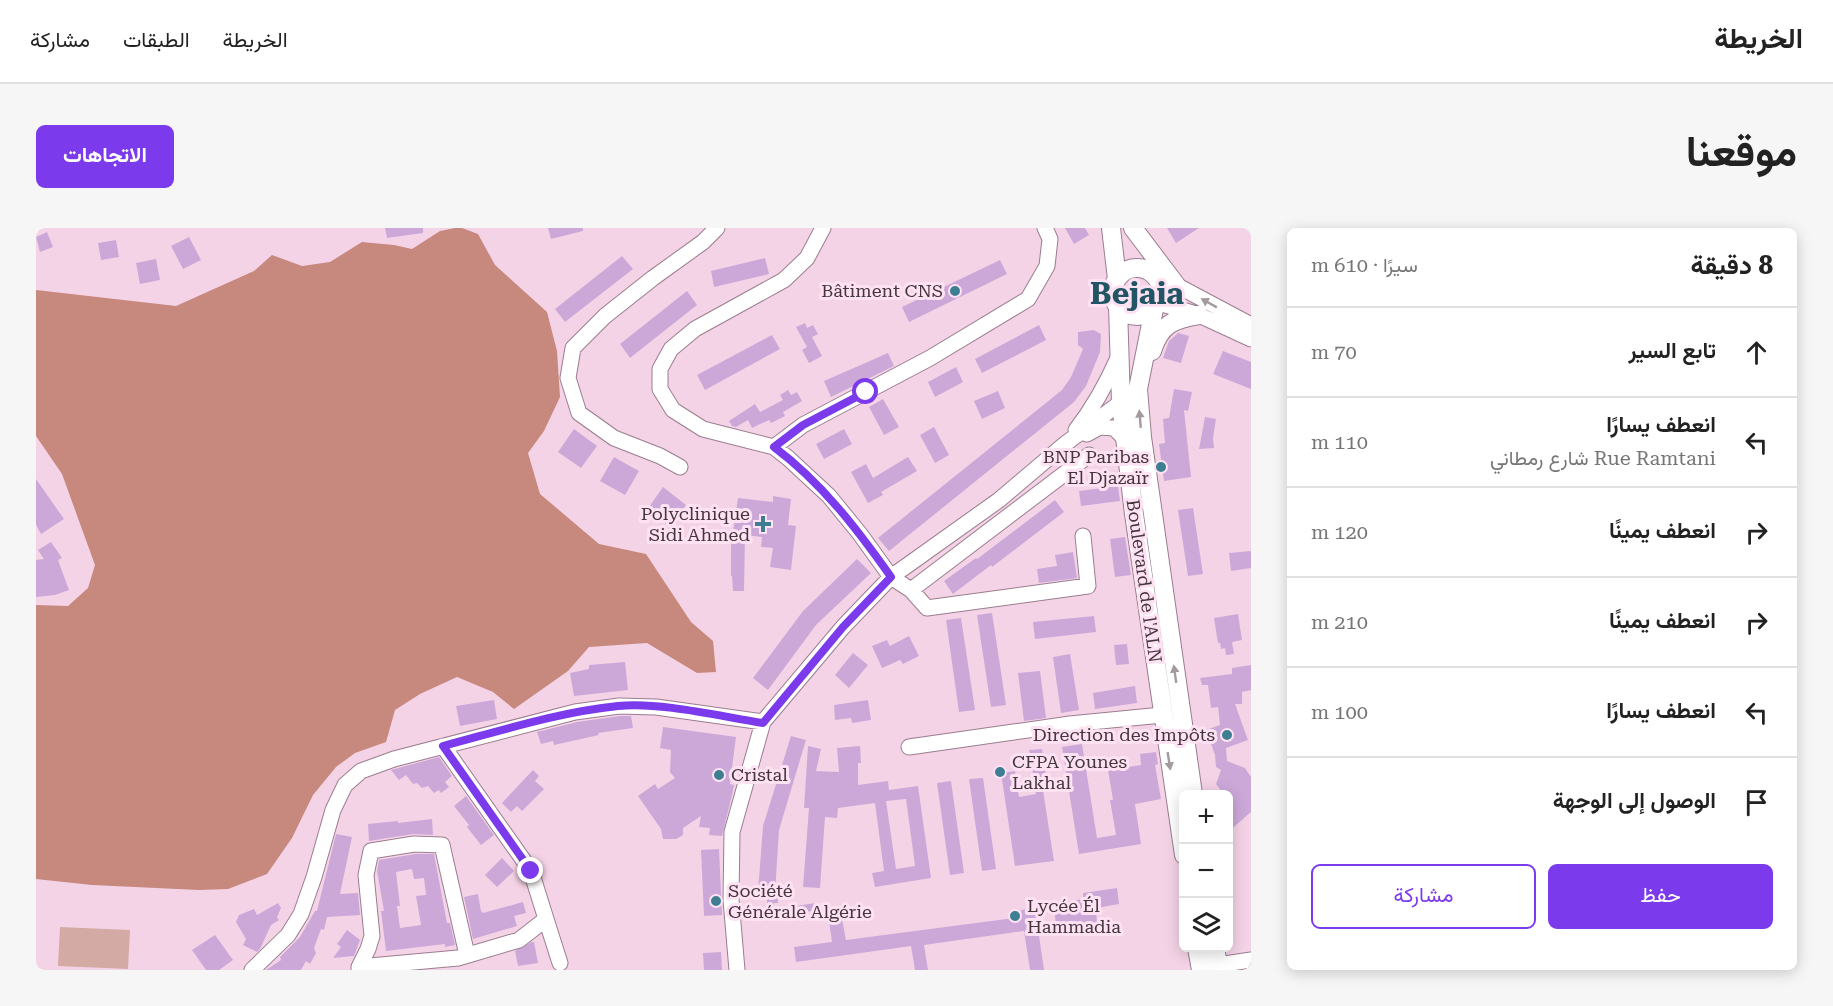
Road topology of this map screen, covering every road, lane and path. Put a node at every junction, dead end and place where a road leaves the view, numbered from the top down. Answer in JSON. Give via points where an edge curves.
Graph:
{"nodes":[{"id":1,"x":717,"y":228,"type":"edge"},
{"id":2,"x":823,"y":228,"type":"edge"},
{"id":3,"x":1045,"y":228,"type":"edge"},
{"id":4,"x":1133,"y":228,"type":"edge"},
{"id":5,"x":1110,"y":229,"type":"edge"},
{"id":6,"x":1151,"y":274,"type":"junction"},
{"id":7,"x":1117,"y":279,"type":"junction"},
{"id":8,"x":1176,"y":285,"type":"junction"},
{"id":9,"x":1156,"y":306,"type":"junction"},
{"id":10,"x":1118,"y":307,"type":"junction"},
{"id":11,"x":1199,"y":315,"type":"junction"},
{"id":12,"x":1251,"y":325,"type":"edge"},
{"id":13,"x":1251,"y":339,"type":"edge"},
{"id":14,"x":1118,"y":358,"type":"junction"},
{"id":15,"x":1138,"y":389,"type":"junction"},
{"id":16,"x":1121,"y":403,"type":"junction"},
{"id":17,"x":1125,"y":440,"type":"junction"},
{"id":18,"x":1065,"y":444,"type":"junction"},
{"id":19,"x":774,"y":447,"type":"junction"},
{"id":20,"x":1089,"y":455,"type":"dead end"},
{"id":21,"x":680,"y":467,"type":"dead end"},
{"id":22,"x":1083,"y":536,"type":"dead end"},
{"id":23,"x":891,"y":577,"type":"junction"},
{"id":24,"x":910,"y":590,"type":"junction"},
{"id":25,"x":1162,"y":715,"type":"junction"},
{"id":26,"x":763,"y":723,"type":"junction"},
{"id":27,"x":443,"y":746,"type":"junction"},
{"id":28,"x":909,"y":747,"type":"dead end"},
{"id":29,"x":1192,"y":790,"type":"edge"},
{"id":30,"x":1182,"y":844,"type":"edge"},
{"id":31,"x":546,"y":919,"type":"junction"},
{"id":32,"x":1201,"y":952,"type":"edge"},
{"id":33,"x":467,"y":955,"type":"junction"},
{"id":34,"x":1251,"y":960,"type":"edge"},
{"id":35,"x":560,"y":963,"type":"dead end"},
{"id":36,"x":1213,"y":963,"type":"edge"},
{"id":37,"x":359,"y":969,"type":"edge"},
{"id":38,"x":252,"y":970,"type":"edge"},
{"id":39,"x":737,"y":970,"type":"edge"}],
"edges":[{"from":1,"to":21,"type":"street","via":[[605,316],[573,348],[568,378],[579,413],[614,438]]},
{"from":2,"to":19,"type":"street","via":[[807,258],[784,280],[695,329],[671,349],[660,369],[660,389],[673,410],[703,429]]},
{"from":3,"to":19,"type":"street","via":[[1050,238],[1047,266],[1028,298],[930,358],[803,425]]},
{"from":4,"to":6,"type":"main road"},
{"from":4,"to":8,"type":"main road"},
{"from":5,"to":7,"type":"main road"},
{"from":6,"to":7,"type":"main road","via":[[1135,268]]},
{"from":6,"to":8,"type":"street"},
{"from":6,"to":9,"type":"main road","via":[[1161,289]]},
{"from":7,"to":10,"type":"main road","via":[[1113,293]]},
{"from":12,"to":8,"type":"street","one_way":true},
{"from":9,"to":10,"type":"main road","via":[[1139,316],[1131,316]]},
{"from":9,"to":11,"type":"street"},
{"from":9,"to":15,"type":"main road","name":"Boulevard de l'ALN"},
{"from":10,"to":14,"type":"main road","name":"Boulevard de l'ALN"},
{"from":11,"to":13,"type":"street"},
{"from":11,"to":15,"type":"main road","via":[[1178,320],[1160,332]]},
{"from":14,"to":16,"type":"main road","name":"Boulevard de l'ALN"},
{"from":14,"to":18,"type":"street","via":[[1092,410]]},
{"from":15,"to":16,"type":"street"},
{"from":29,"to":15,"type":"main road","name":"Boulevard de l'ALN","one_way":true},
{"from":16,"to":17,"type":"main road","name":"Boulevard de l'ALN"},
{"from":16,"to":18,"type":"street"},
{"from":17,"to":18,"type":"street","via":[[1114,428],[1100,427]]},
{"from":17,"to":25,"type":"main road","name":"Boulevard de l'ALN"},
{"from":18,"to":23,"type":"street","via":[[999,500]]},
{"from":19,"to":23,"type":"street","via":[[830,496]]},
{"from":20,"to":24,"type":"street"},
{"from":22,"to":24,"type":"street","via":[[1088,586],[927,608]]},
{"from":23,"to":24,"type":"street"},
{"from":23,"to":26,"type":"street","via":[[843,627]]},
{"from":25,"to":28,"type":"street"},
{"from":25,"to":30,"type":"main road","name":"Boulevard de l'ALN","one_way":true},
{"from":26,"to":27,"type":"street","via":[[656,707],[619,706],[575,712]]},
{"from":26,"to":39,"type":"street","via":[[732,832],[731,900]]},
{"from":27,"to":31,"type":"street","via":[[531,871]]},
{"from":27,"to":38,"type":"street","via":[[361,771],[345,785],[333,810],[301,914],[288,935]]},
{"from":31,"to":33,"type":"street","via":[[519,940]]},
{"from":31,"to":35,"type":"street"},
{"from":32,"to":36,"type":"main road"},
{"from":33,"to":37,"type":"street"},
{"from":33,"to":37,"type":"street","via":[[442,845],[414,844],[371,851],[366,875],[372,936]]},
{"from":34,"to":36,"type":"street"}]}
